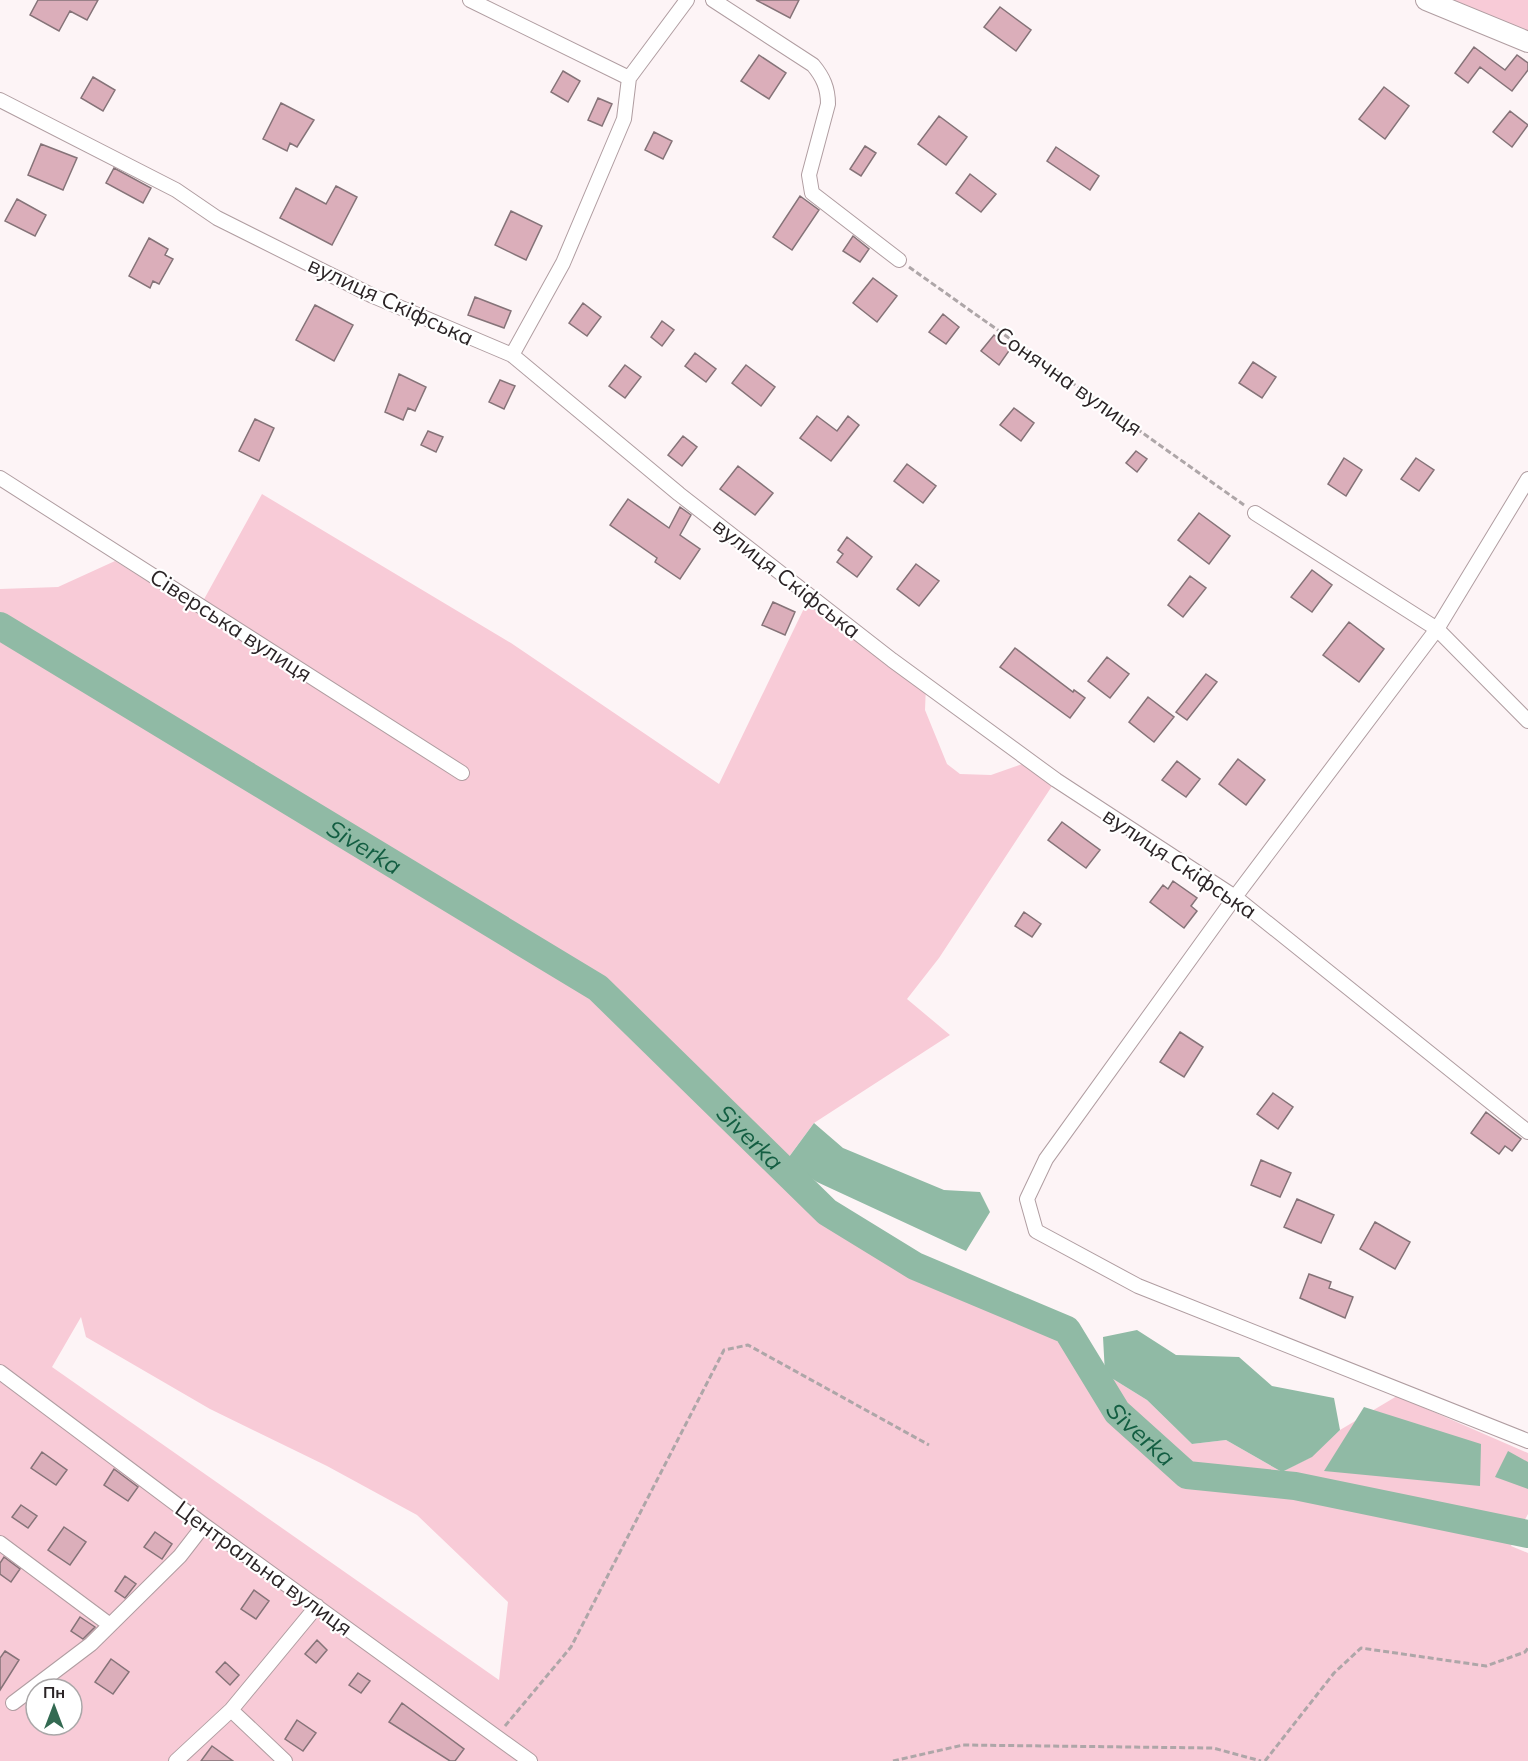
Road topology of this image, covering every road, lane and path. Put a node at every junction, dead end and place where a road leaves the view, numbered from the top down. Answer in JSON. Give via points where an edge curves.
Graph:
{"nodes":[{"id":1,"x":470,"y":0,"type":"edge"},
{"id":2,"x":687,"y":0,"type":"edge"},
{"id":3,"x":713,"y":0,"type":"edge"},
{"id":4,"x":1426,"y":0,"type":"edge"},
{"id":5,"x":1528,"y":42,"type":"edge"},
{"id":6,"x":629,"y":78,"type":"junction"},
{"id":7,"x":0,"y":100,"type":"edge"},
{"id":8,"x":899,"y":260,"type":"joint"},
{"id":9,"x":512,"y":355,"type":"junction"},
{"id":10,"x":0,"y":478,"type":"edge"},
{"id":11,"x":1528,"y":479,"type":"edge"},
{"id":12,"x":1255,"y":513,"type":"joint"},
{"id":13,"x":1437,"y":629,"type":"junction"},
{"id":14,"x":1527,"y":717,"type":"edge"},
{"id":15,"x":462,"y":773,"type":"dead end"},
{"id":16,"x":1235,"y":897,"type":"junction"},
{"id":17,"x":1528,"y":1132,"type":"edge"},
{"id":18,"x":0,"y":1372,"type":"edge"},
{"id":19,"x":1528,"y":1441,"type":"edge"},
{"id":20,"x":928,"y":1445,"type":"dead end"},
{"id":21,"x":204,"y":1525,"type":"junction"},
{"id":22,"x":0,"y":1543,"type":"edge"},
{"id":23,"x":317,"y":1606,"type":"junction"},
{"id":24,"x":110,"y":1625,"type":"junction"},
{"id":25,"x":1528,"y":1648,"type":"edge"},
{"id":26,"x":13,"y":1703,"type":"dead end"},
{"id":27,"x":231,"y":1710,"type":"junction"},
{"id":28,"x":497,"y":1737,"type":"junction"},
{"id":29,"x":176,"y":1761,"type":"edge"},
{"id":30,"x":285,"y":1761,"type":"edge"},
{"id":31,"x":530,"y":1761,"type":"edge"},
{"id":32,"x":893,"y":1761,"type":"edge"},
{"id":33,"x":1263,"y":1761,"type":"edge"}],
"edges":[{"from":1,"to":6,"type":"street"},
{"from":2,"to":6,"type":"street"},
{"from":3,"to":8,"type":"street","via":[[813,65],[822,76],[828,104],[809,175],[812,193]]},
{"from":4,"to":5,"type":"street"},
{"from":6,"to":9,"type":"street","via":[[624,119],[563,263]]},
{"from":7,"to":9,"type":"street","name":"вулиця Скіфська","via":[[331,275]]},
{"from":8,"to":12,"type":"path","name":"Сонячна вулиця"},
{"from":9,"to":16,"type":"street","name":"вулиця Скіфська","via":[[679,494],[892,660],[1056,780]]},
{"from":10,"to":15,"type":"street","name":"Сіверська вулиця"},
{"from":11,"to":13,"type":"street"},
{"from":12,"to":13,"type":"street"},
{"from":13,"to":14,"type":"street"},
{"from":13,"to":16,"type":"street"},
{"from":16,"to":17,"type":"street","name":"вулиця Скіфська"},
{"from":16,"to":19,"type":"street","via":[[1046,1159],[1027,1198],[1036,1231],[1138,1286]]},
{"from":18,"to":21,"type":"street","name":"Центральна вулиця"},
{"from":20,"to":28,"type":"path","via":[[748,1346],[724,1350],[571,1647]]},
{"from":21,"to":23,"type":"street","name":"Центральна вулиця"},
{"from":21,"to":24,"type":"street","via":[[180,1556]]},
{"from":22,"to":24,"type":"street"},
{"from":23,"to":27,"type":"street"},
{"from":23,"to":28,"type":"street","name":"Центральна вулиця"},
{"from":24,"to":26,"type":"street"},
{"from":25,"to":33,"type":"path","via":[[1486,1666],[1361,1648],[1334,1673]]},
{"from":27,"to":29,"type":"street"},
{"from":27,"to":30,"type":"street"},
{"from":28,"to":31,"type":"street","name":"Центральна вулиця"},
{"from":32,"to":33,"type":"path","via":[[963,1745],[1214,1748]]}]}
